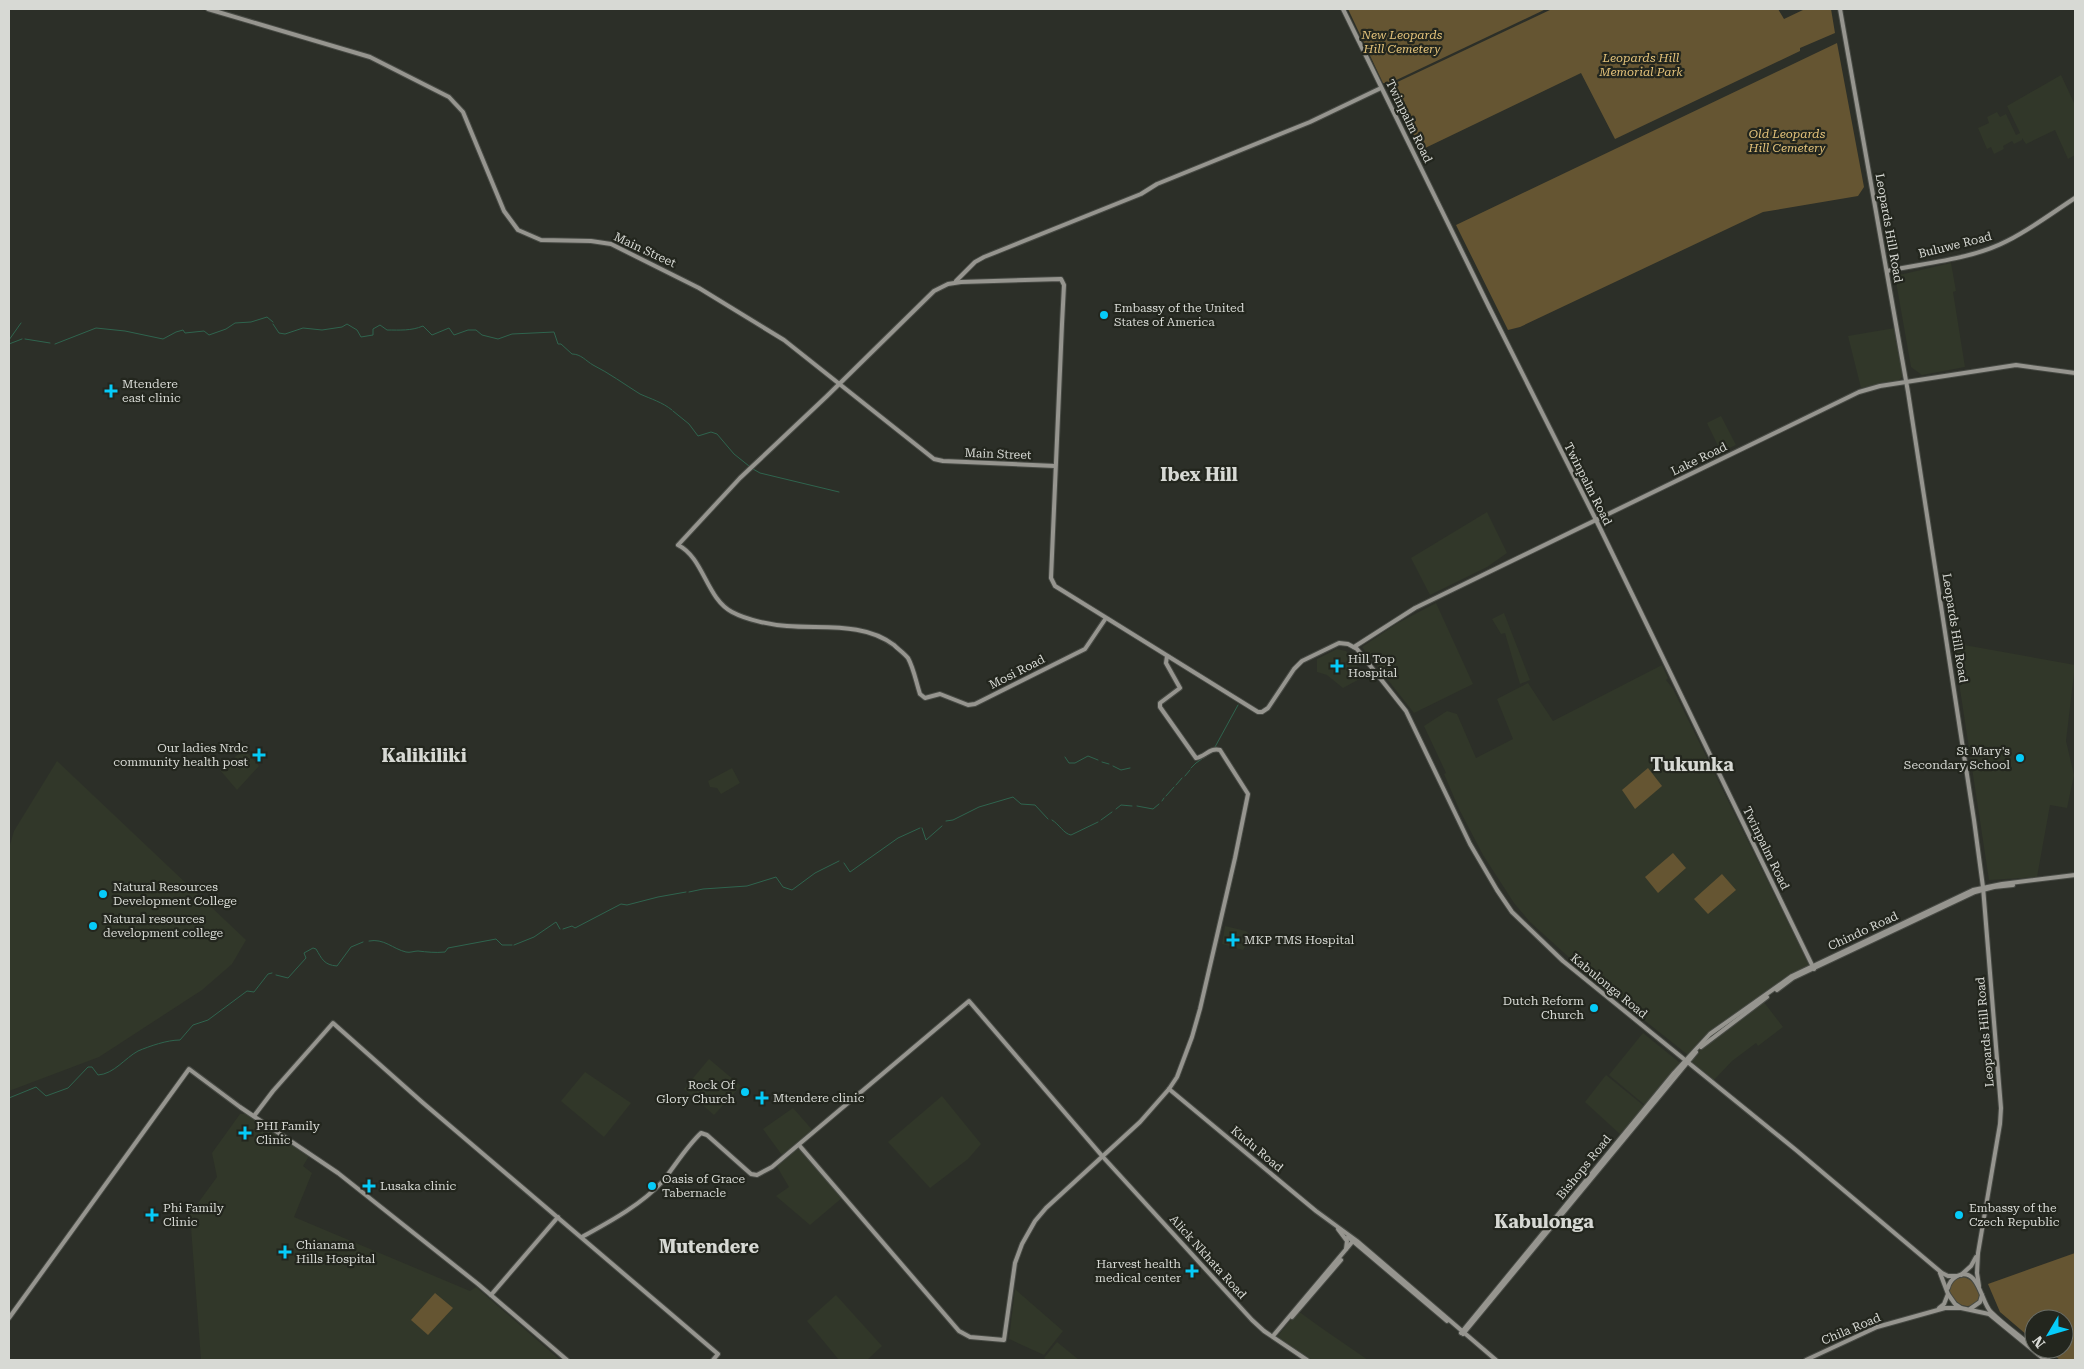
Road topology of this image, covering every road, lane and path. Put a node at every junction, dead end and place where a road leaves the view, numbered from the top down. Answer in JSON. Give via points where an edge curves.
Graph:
{"nodes":[{"id":1,"x":208,"y":9,"type":"edge"},
{"id":2,"x":1343,"y":9,"type":"edge"},
{"id":3,"x":1840,"y":9,"type":"edge"},
{"id":4,"x":1382,"y":88,"type":"junction"},
{"id":5,"x":2075,"y":198,"type":"edge"},
{"id":6,"x":1887,"y":271,"type":"junction"},
{"id":7,"x":963,"y":276,"type":"junction"},
{"id":8,"x":966,"y":281,"type":"junction"},
{"id":9,"x":952,"y":283,"type":"junction"},
{"id":10,"x":1905,"y":373,"type":"junction"},
{"id":11,"x":2075,"y":373,"type":"edge"},
{"id":12,"x":1916,"y":381,"type":"junction"},
{"id":13,"x":1907,"y":383,"type":"junction"},
{"id":14,"x":839,"y":384,"type":"junction"},
{"id":15,"x":1898,"y":384,"type":"junction"},
{"id":16,"x":1908,"y":392,"type":"junction"},
{"id":17,"x":1055,"y":466,"type":"junction"},
{"id":18,"x":1590,"y":512,"type":"junction"},
{"id":19,"x":1602,"y":516,"type":"junction"},
{"id":20,"x":1595,"y":520,"type":"junction"},
{"id":21,"x":1587,"y":523,"type":"junction"},
{"id":22,"x":1600,"y":528,"type":"junction"},
{"id":23,"x":1106,"y":618,"type":"junction"},
{"id":24,"x":1354,"y":647,"type":"junction"},
{"id":25,"x":1167,"y":656,"type":"junction"},
{"id":26,"x":2075,"y":877,"type":"edge"},
{"id":27,"x":1982,"y":880,"type":"junction"},
{"id":28,"x":1990,"y":887,"type":"junction"},
{"id":29,"x":1983,"y":889,"type":"junction"},
{"id":30,"x":1976,"y":890,"type":"junction"},
{"id":31,"x":1984,"y":898,"type":"junction"},
{"id":32,"x":1813,"y":967,"type":"junction"},
{"id":33,"x":1686,"y":1062,"type":"junction"},
{"id":34,"x":1170,"y":1088,"type":"junction"},
{"id":35,"x":254,"y":1116,"type":"junction"},
{"id":36,"x":799,"y":1146,"type":"junction"},
{"id":37,"x":1103,"y":1157,"type":"junction"},
{"id":38,"x":558,"y":1217,"type":"junction"},
{"id":39,"x":1333,"y":1224,"type":"junction"},
{"id":40,"x":582,"y":1237,"type":"junction"},
{"id":41,"x":1355,"y":1241,"type":"junction"},
{"id":42,"x":1345,"y":1251,"type":"junction"},
{"id":43,"x":1978,"y":1253,"type":"junction"},
{"id":44,"x":1936,"y":1268,"type":"junction"},
{"id":45,"x":1959,"y":1276,"type":"junction"},
{"id":46,"x":1979,"y":1286,"type":"junction"},
{"id":47,"x":1948,"y":1292,"type":"junction"},
{"id":48,"x":1982,"y":1294,"type":"junction"},
{"id":49,"x":491,"y":1295,"type":"junction"},
{"id":50,"x":1961,"y":1308,"type":"junction"},
{"id":51,"x":1970,"y":1309,"type":"junction"},
{"id":52,"x":1935,"y":1310,"type":"junction"},
{"id":53,"x":9,"y":1318,"type":"edge"},
{"id":54,"x":1457,"y":1326,"type":"junction"},
{"id":55,"x":1468,"y":1326,"type":"junction"},
{"id":56,"x":1464,"y":1333,"type":"junction"},
{"id":57,"x":1274,"y":1337,"type":"junction"},
{"id":58,"x":2024,"y":1339,"type":"edge"},
{"id":59,"x":1472,"y":1340,"type":"junction"},
{"id":60,"x":567,"y":1360,"type":"edge"},
{"id":61,"x":713,"y":1360,"type":"edge"},
{"id":62,"x":1307,"y":1360,"type":"edge"},
{"id":63,"x":1496,"y":1360,"type":"edge"},
{"id":64,"x":1806,"y":1360,"type":"edge"},
{"id":65,"x":2045,"y":1360,"type":"edge"}],
"edges":[{"from":1,"to":14,"type":"main road","name":"Main Street","via":[[370,56],[449,98],[463,112],[504,211],[518,230],[540,240],[606,243],[632,253],[764,327]]},
{"from":2,"to":4,"type":"main road","name":"Twinpalm Road"},
{"from":3,"to":6,"type":"main road","name":"Leopards Hill Road"},
{"from":4,"to":7,"type":"main road","via":[[1310,122],[1157,184],[1141,194],[984,257]]},
{"from":4,"to":18,"type":"main road","name":"Twinpalm Road"},
{"from":5,"to":6,"type":"main road","name":"Buluwe Road","via":[[2006,242],[1968,254]]},
{"from":6,"to":10,"type":"main road","name":"Leopards Hill Road"},
{"from":7,"to":8,"type":"main road"},
{"from":7,"to":9,"type":"main road"},
{"from":8,"to":9,"type":"main road"},
{"from":8,"to":17,"type":"main road","via":[[1063,280]]},
{"from":9,"to":14,"type":"main road","via":[[929,295]]},
{"from":10,"to":12,"type":"main road"},
{"from":10,"to":13,"type":"main road","name":"Leopards Hill Road"},
{"from":10,"to":15,"type":"main road"},
{"from":11,"to":12,"type":"main road","name":"Lake Road","via":[[2016,365]]},
{"from":12,"to":13,"type":"main road","name":"Lake Road"},
{"from":12,"to":16,"type":"main road"},
{"from":13,"to":15,"type":"main road","name":"Lake Road"},
{"from":13,"to":16,"type":"main road","name":"Leopards Hill Road"},
{"from":14,"to":17,"type":"main road","name":"Main Street","via":[[938,460]]},
{"from":14,"to":23,"type":"main road","name":"Mosi Road","via":[[740,478],[678,545],[692,556],[706,581],[731,611],[787,626],[872,632],[906,656],[922,697],[940,694],[968,705],[1085,649]]},
{"from":15,"to":16,"type":"main road","via":[[1906,387]]},
{"from":15,"to":19,"type":"main road","name":"Lake Road","via":[[1859,392]]},
{"from":16,"to":27,"type":"main road","name":"Leopards Hill Road"},
{"from":17,"to":23,"type":"main road","via":[[1052,581]]},
{"from":18,"to":20,"type":"main road","name":"Twinpalm Road"},
{"from":18,"to":21,"type":"main road"},
{"from":19,"to":20,"type":"main road","name":"Lake Road"},
{"from":19,"to":22,"type":"main road"},
{"from":20,"to":21,"type":"main road","name":"Lake Road"},
{"from":20,"to":22,"type":"main road","name":"Twinpalm Road"},
{"from":21,"to":24,"type":"main road","name":"Lake Road","via":[[1403,615]]},
{"from":22,"to":32,"type":"main road","name":"Twinpalm Road"},
{"from":23,"to":25,"type":"main road"},
{"from":24,"to":25,"type":"main road","via":[[1340,643],[1302,661],[1262,712],[1253,710]]},
{"from":24,"to":33,"type":"main road","name":"Kabulonga Road","via":[[1406,711],[1470,844],[1507,906],[1563,961]]},
{"from":25,"to":34,"type":"main road","via":[[1166,663],[1180,688],[1160,702],[1160,706],[1196,758],[1214,749],[1220,750],[1248,794],[1200,1009],[1184,1061]]},
{"from":26,"to":28,"type":"main road","name":"Chindo Road"},
{"from":27,"to":28,"type":"main road"},
{"from":27,"to":29,"type":"main road","name":"Leopards Hill Road"},
{"from":27,"to":30,"type":"main road"},
{"from":28,"to":29,"type":"main road","name":"Chindo Road"},
{"from":28,"to":31,"type":"main road"},
{"from":29,"to":30,"type":"main road","name":"Chindo Road"},
{"from":29,"to":31,"type":"main road","name":"Leopards Hill Road"},
{"from":30,"to":31,"type":"main road"},
{"from":30,"to":32,"type":"main road","name":"Chindo Road"},
{"from":31,"to":43,"type":"main road","name":"Leopards Hill Road","via":[[2001,1108]]},
{"from":32,"to":33,"type":"main road","name":"Chindo Road","via":[[1786,980],[1734,1016],[1703,1041]]},
{"from":33,"to":44,"type":"main road","name":"Kabulonga Road"},
{"from":33,"to":55,"type":"main road","name":"Bishops Road"},
{"from":34,"to":37,"type":"main road"},
{"from":34,"to":39,"type":"main road","name":"Kudu Road"},
{"from":35,"to":38,"type":"main road","via":[[333,1023]]},
{"from":35,"to":49,"type":"main road","via":[[338,1173]]},
{"from":35,"to":53,"type":"main road","via":[[189,1070]]},
{"from":36,"to":37,"type":"main road","name":"Alick Nkhata Road","via":[[969,1001]]},
{"from":36,"to":37,"type":"main road","via":[[958,1331],[970,1337],[1004,1340],[1014,1270],[1031,1226],[1046,1208]]},
{"from":36,"to":40,"type":"main road","via":[[754,1176],[701,1133],[660,1184],[644,1198]]},
{"from":37,"to":57,"type":"main road","name":"Alick Nkhata Road","via":[[1252,1320]]},
{"from":38,"to":40,"type":"main road"},
{"from":38,"to":49,"type":"main road"},
{"from":39,"to":41,"type":"main road","name":"Kudu Road"},
{"from":39,"to":42,"type":"main road","via":[[1347,1241]]},
{"from":40,"to":61,"type":"main road","via":[[718,1354]]},
{"from":41,"to":42,"type":"main road"},
{"from":41,"to":54,"type":"main road","name":"Kudu Road"},
{"from":41,"to":56,"type":"main road","name":"Kudu Road"},
{"from":41,"to":57,"type":"main road"},
{"from":42,"to":57,"type":"main road"},
{"from":43,"to":45,"type":"main road","name":"Leopards Hill Road","via":[[1971,1266]]},
{"from":43,"to":46,"type":"main road","name":"Leopards Hill Road"},
{"from":44,"to":45,"type":"main road","name":"Kabulonga Road","via":[[1946,1275]]},
{"from":44,"to":47,"type":"main road","name":"Kabulonga Road"},
{"from":45,"to":46,"type":"main road","via":[[1970,1277]]},
{"from":45,"to":47,"type":"main road","via":[[1949,1283]]},
{"from":46,"to":48,"type":"main road"},
{"from":47,"to":50,"type":"main road"},
{"from":47,"to":52,"type":"main road","via":[[1944,1304]]},
{"from":48,"to":51,"type":"main road","via":[[1980,1302]]},
{"from":48,"to":58,"type":"main road","via":[[1990,1311]]},
{"from":49,"to":60,"type":"main road"},
{"from":50,"to":51,"type":"main road"},
{"from":50,"to":52,"type":"main road","name":"Chila Road"},
{"from":51,"to":65,"type":"main road","via":[[1989,1314]]},
{"from":52,"to":64,"type":"main road","name":"Chila Road","via":[[1872,1329]]},
{"from":54,"to":55,"type":"main road"},
{"from":54,"to":56,"type":"main road","name":"Kudu Road"},
{"from":55,"to":56,"type":"main road","name":"Bishops Road"},
{"from":55,"to":59,"type":"main road"},
{"from":56,"to":59,"type":"main road","name":"Kudu Road"},
{"from":57,"to":62,"type":"main road","name":"Alick Nkhata Road"},
{"from":59,"to":63,"type":"main road","name":"Kudu Road"}]}
